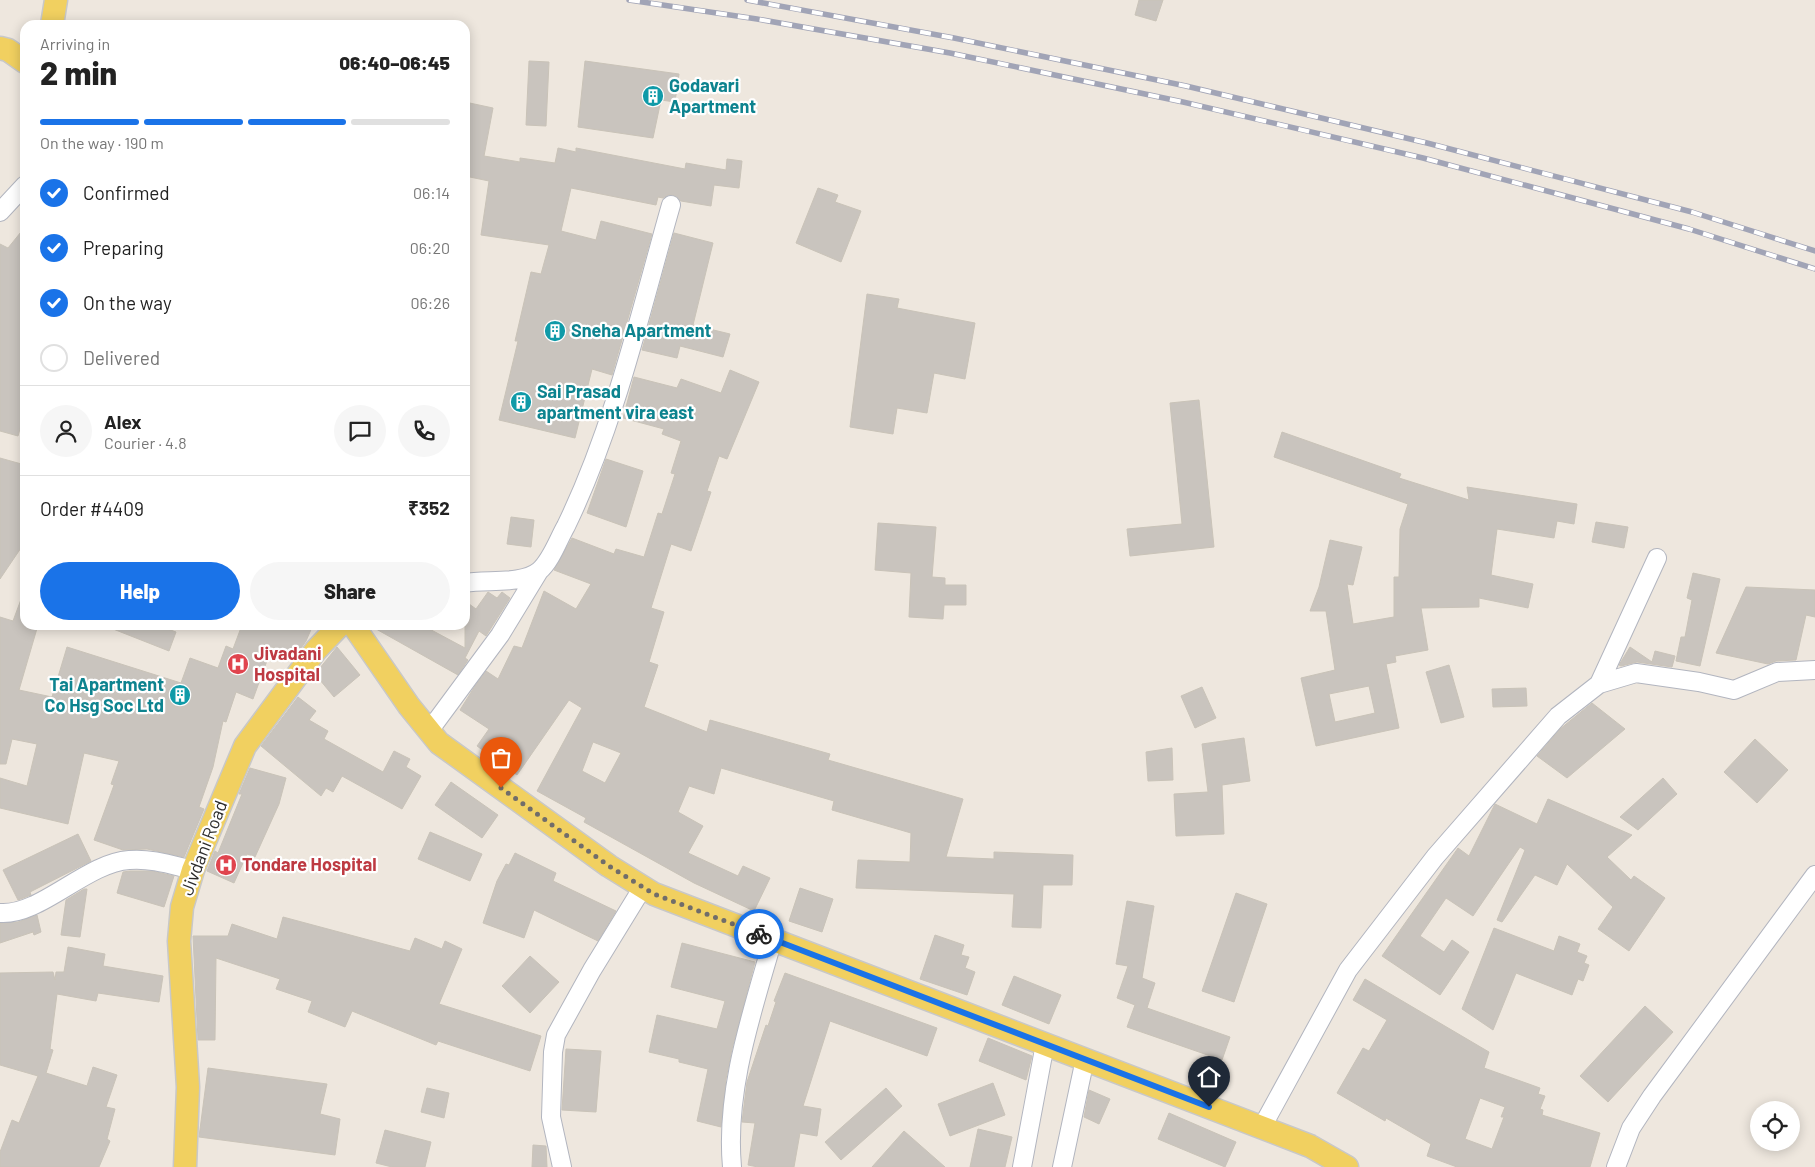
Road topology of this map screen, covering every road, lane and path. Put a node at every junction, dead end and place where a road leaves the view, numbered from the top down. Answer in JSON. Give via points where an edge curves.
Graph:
{"nodes":[{"id":1,"x":56,"y":0,"type":"edge"},
{"id":2,"x":53,"y":20,"type":"edge"},
{"id":3,"x":0,"y":48,"type":"edge"},
{"id":4,"x":20,"y":58,"type":"edge"},
{"id":5,"x":20,"y":190,"type":"edge"},
{"id":6,"x":671,"y":206,"type":"dead end"},
{"id":7,"x":0,"y":212,"type":"edge"},
{"id":8,"x":1657,"y":558,"type":"dead end"},
{"id":9,"x":539,"y":571,"type":"junction"},
{"id":10,"x":470,"y":582,"type":"edge"},
{"id":11,"x":335,"y":630,"type":"edge"},
{"id":12,"x":356,"y":630,"type":"edge"},
{"id":13,"x":1815,"y":670,"type":"edge"},
{"id":14,"x":1599,"y":684,"type":"junction"},
{"id":15,"x":429,"y":731,"type":"junction"},
{"id":16,"x":193,"y":870,"type":"junction"},
{"id":17,"x":1815,"y":875,"type":"edge"},
{"id":18,"x":643,"y":887,"type":"junction"},
{"id":19,"x":0,"y":913,"type":"edge"},
{"id":20,"x":772,"y":939,"type":"junction"},
{"id":21,"x":1046,"y":1044,"type":"junction"},
{"id":22,"x":1085,"y":1059,"type":"junction"},
{"id":23,"x":1262,"y":1127,"type":"junction"},
{"id":24,"x":185,"y":1167,"type":"edge"},
{"id":25,"x":562,"y":1167,"type":"edge"},
{"id":26,"x":732,"y":1167,"type":"edge"},
{"id":27,"x":1022,"y":1167,"type":"edge"},
{"id":28,"x":1062,"y":1167,"type":"edge"},
{"id":29,"x":1347,"y":1167,"type":"edge"},
{"id":30,"x":1616,"y":1167,"type":"edge"}],
"edges":[{"from":1,"to":2,"type":"main road"},
{"from":3,"to":4,"type":"main road"},
{"from":5,"to":7,"type":"street"},
{"from":6,"to":9,"type":"street","via":[[598,452],[556,545]]},
{"from":8,"to":14,"type":"street"},
{"from":9,"to":10,"type":"street","via":[[524,579]]},
{"from":9,"to":15,"type":"street","via":[[500,635]]},
{"from":11,"to":16,"type":"main road","name":"Jivdani Road","via":[[316,650],[245,746]]},
{"from":12,"to":15,"type":"main road"},
{"from":13,"to":14,"type":"street","via":[[1777,672],[1734,690],[1636,673]]},
{"from":14,"to":23,"type":"street","via":[[1558,716],[1435,857],[1348,970]]},
{"from":15,"to":18,"type":"main road","via":[[439,743]]},
{"from":16,"to":19,"type":"street","via":[[152,860],[108,864],[18,913]]},
{"from":16,"to":24,"type":"main road","name":"Jivdani Road","via":[[182,908],[179,941],[188,1087]]},
{"from":17,"to":30,"type":"street","via":[[1652,1096],[1631,1128]]},
{"from":18,"to":20,"type":"main road"},
{"from":18,"to":25,"type":"street","via":[[556,1035],[551,1117]]},
{"from":20,"to":21,"type":"main road"},
{"from":20,"to":26,"type":"street","via":[[740,1058],[730,1141]]},
{"from":21,"to":22,"type":"main road"},
{"from":21,"to":27,"type":"street"},
{"from":22,"to":23,"type":"main road"},
{"from":22,"to":28,"type":"street"},
{"from":23,"to":29,"type":"main road","via":[[1310,1146]]}]}
